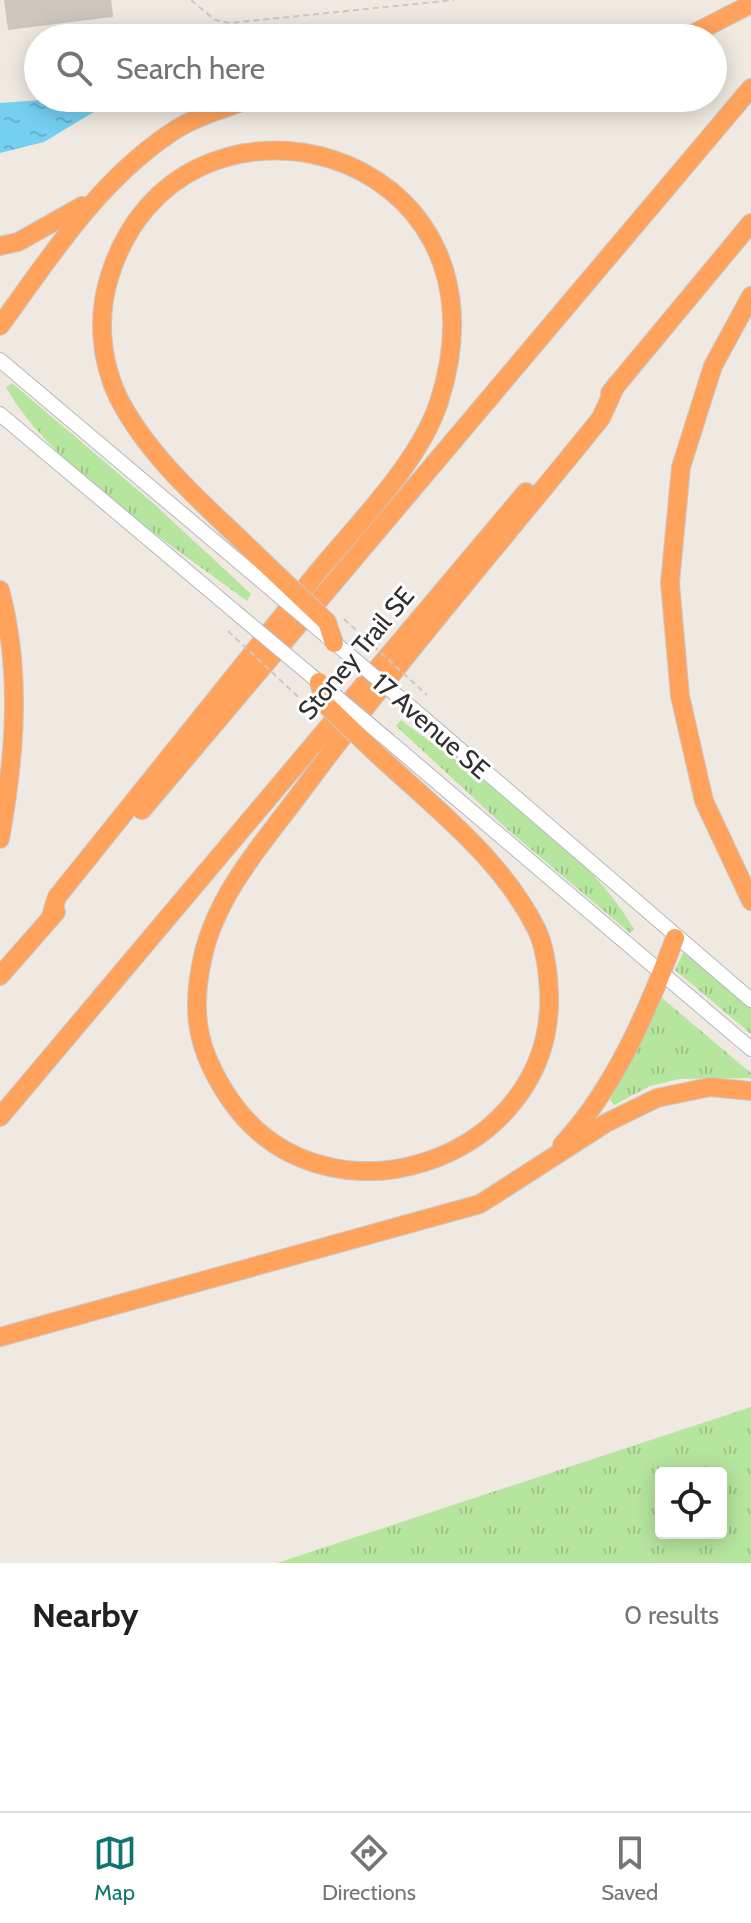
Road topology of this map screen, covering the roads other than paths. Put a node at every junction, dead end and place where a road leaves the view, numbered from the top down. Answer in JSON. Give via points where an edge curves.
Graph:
{"nodes":[{"id":1,"x":751,"y":4,"type":"edge"},
{"id":2,"x":712,"y":24,"type":"edge"},
{"id":3,"x":751,"y":88,"type":"edge"},
{"id":4,"x":220,"y":112,"type":"edge"},
{"id":5,"x":98,"y":196,"type":"junction"},
{"id":6,"x":751,"y":223,"type":"edge"},
{"id":7,"x":0,"y":246,"type":"edge"},
{"id":8,"x":751,"y":296,"type":"edge"},
{"id":9,"x":0,"y":326,"type":"edge"},
{"id":10,"x":0,"y":360,"type":"edge"},
{"id":11,"x":616,"y":385,"type":"junction"},
{"id":12,"x":0,"y":414,"type":"edge"},
{"id":13,"x":263,"y":572,"type":"junction"},
{"id":14,"x":0,"y":590,"type":"edge"},
{"id":15,"x":334,"y":643,"type":"joint"},
{"id":16,"x":319,"y":682,"type":"joint"},
{"id":17,"x":384,"y":748,"type":"junction"},
{"id":18,"x":0,"y":839,"type":"edge"},
{"id":19,"x":751,"y":901,"type":"edge"},
{"id":20,"x":50,"y":919,"type":"junction"},
{"id":21,"x":675,"y":938,"type":"junction"},
{"id":22,"x":661,"y":974,"type":"junction"},
{"id":23,"x":0,"y":976,"type":"edge"},
{"id":24,"x":751,"y":1000,"type":"edge"},
{"id":25,"x":751,"y":1049,"type":"edge"},
{"id":26,"x":751,"y":1091,"type":"edge"},
{"id":27,"x":0,"y":1117,"type":"edge"},
{"id":28,"x":541,"y":1168,"type":"junction"},
{"id":29,"x":0,"y":1337,"type":"edge"}],
"edges":[{"from":1,"to":2,"type":"highway"},
{"from":3,"to":20,"type":"highway"},
{"from":4,"to":5,"type":"highway","via":[[171,132]]},
{"from":5,"to":7,"type":"highway","via":[[18,242]]},
{"from":5,"to":9,"type":"highway"},
{"from":6,"to":11,"type":"highway","name":"Stoney Trail SE"},
{"from":8,"to":19,"type":"highway","via":[[713,366],[681,467],[670,583],[680,696],[704,801]]},
{"from":10,"to":13,"type":"main road"},
{"from":11,"to":17,"type":"highway","via":[[601,418],[332,750],[227,892],[203,954],[195,1007],[207,1066],[244,1120],[292,1156],[352,1172],[411,1168],[466,1146],[511,1107],[541,1056],[550,1012],[539,934],[519,900]]},
{"from":11,"to":27,"type":"highway","name":"Stoney Trail SE"},
{"from":12,"to":16,"type":"main road","bridge":true},
{"from":13,"to":15,"type":"highway","bridge":true,"via":[[327,622]]},
{"from":13,"to":20,"type":"highway","via":[[129,418],[106,367],[103,312],[126,235],[161,192],[236,154],[293,151],[348,164],[372,177],[415,214],[432,238],[451,292],[454,322],[437,407],[389,485],[57,897]]},
{"from":14,"to":18,"type":"highway","via":[[15,704]]},
{"from":15,"to":21,"type":"main road","name":"17 Avenue SE","bridge":true},
{"from":16,"to":17,"type":"highway","bridge":true,"via":[[325,704]]},
{"from":17,"to":22,"type":"main road","name":"17 Avenue SE"},
{"from":20,"to":23,"type":"highway"},
{"from":21,"to":22,"type":"highway"},
{"from":21,"to":24,"type":"main road","name":"17 Avenue SE"},
{"from":22,"to":25,"type":"main road","name":"17 Avenue SE"},
{"from":22,"to":28,"type":"highway","via":[[596,1104]]},
{"from":26,"to":28,"type":"highway","via":[[710,1087],[657,1098],[606,1123]]},
{"from":28,"to":29,"type":"highway","via":[[480,1204]]}]}
